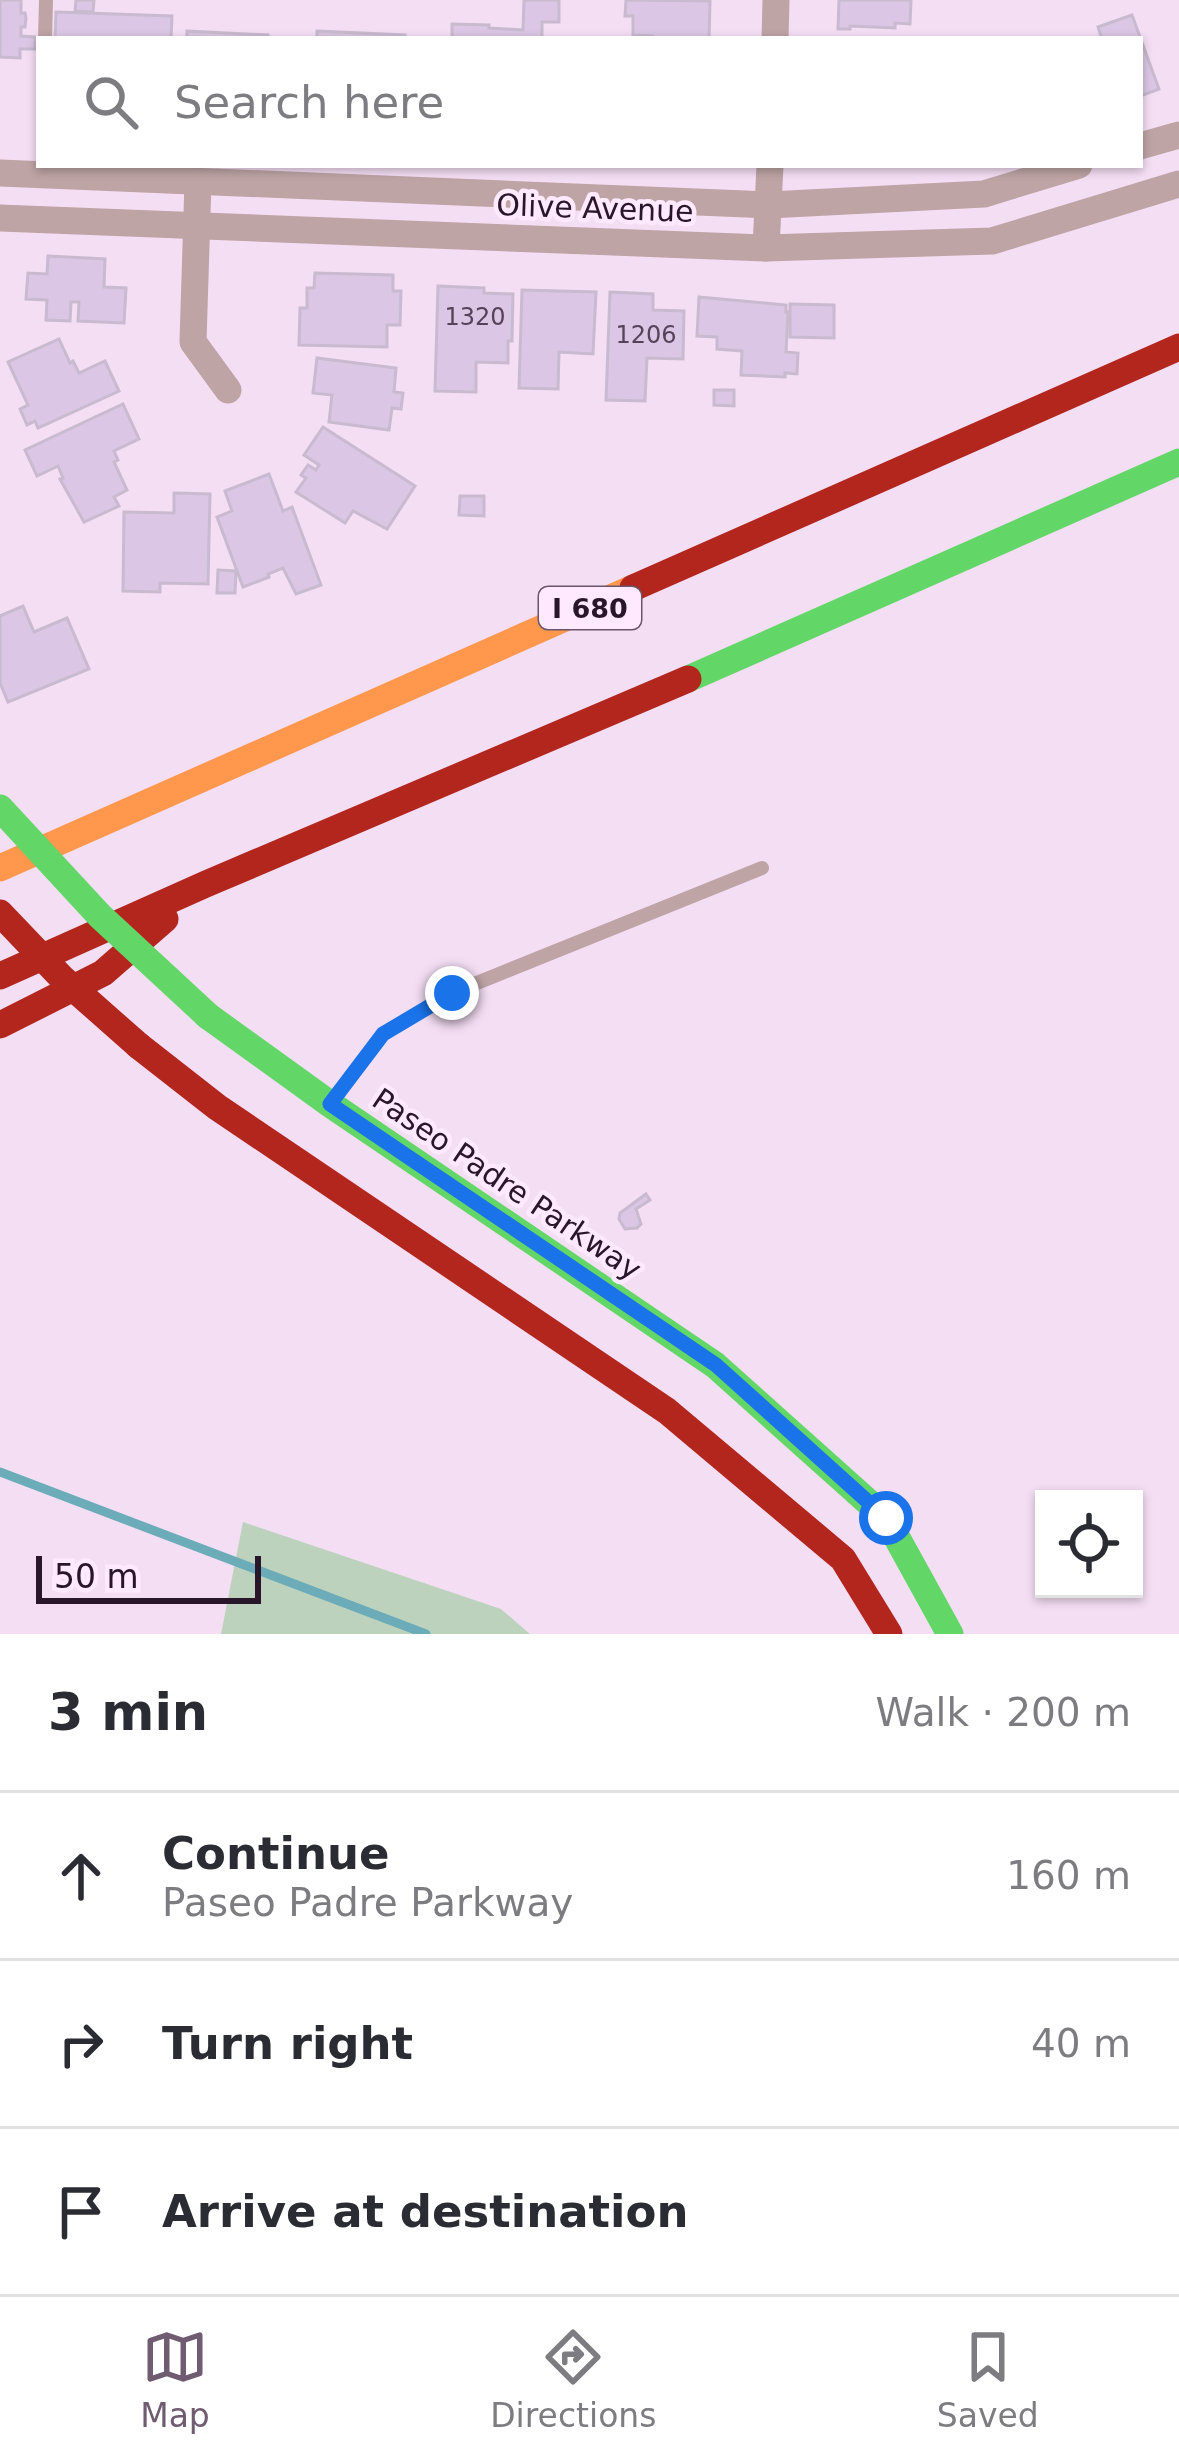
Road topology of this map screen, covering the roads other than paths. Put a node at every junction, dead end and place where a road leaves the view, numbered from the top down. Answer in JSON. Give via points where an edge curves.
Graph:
{"nodes":[{"id":1,"x":46,"y":0,"type":"edge"},
{"id":2,"x":776,"y":0,"type":"edge"},
{"id":3,"x":45,"y":36,"type":"edge"},
{"id":4,"x":775,"y":36,"type":"edge"},
{"id":5,"x":1179,"y":135,"type":"edge"},
{"id":6,"x":1143,"y":145,"type":"edge"},
{"id":7,"x":770,"y":168,"type":"edge"},
{"id":8,"x":1069,"y":168,"type":"edge"},
{"id":9,"x":40,"y":170,"type":"edge"},
{"id":10,"x":0,"y":173,"type":"edge"},
{"id":11,"x":198,"y":182,"type":"junction"},
{"id":12,"x":1179,"y":184,"type":"edge"},
{"id":13,"x":769,"y":205,"type":"junction"},
{"id":14,"x":0,"y":218,"type":"edge"},
{"id":15,"x":197,"y":226,"type":"junction"},
{"id":16,"x":766,"y":248,"type":"junction"},
{"id":17,"x":1179,"y":347,"type":"edge"},
{"id":18,"x":228,"y":390,"type":"dead end"},
{"id":19,"x":1179,"y":462,"type":"edge"},
{"id":20,"x":0,"y":808,"type":"edge"},
{"id":21,"x":0,"y":868,"type":"edge"},
{"id":22,"x":762,"y":868,"type":"dead end"},
{"id":23,"x":206,"y":884,"type":"junction"},
{"id":24,"x":0,"y":914,"type":"edge"},
{"id":25,"x":0,"y":976,"type":"edge"},
{"id":26,"x":0,"y":1025,"type":"edge"},
{"id":27,"x":330,"y":1104,"type":"junction"},
{"id":28,"x":889,"y":1634,"type":"edge"},
{"id":29,"x":950,"y":1634,"type":"edge"}],
"edges":[{"from":1,"to":3,"type":"lane"},
{"from":2,"to":4,"type":"street"},
{"from":5,"to":6,"type":"street"},
{"from":7,"to":13,"type":"street"},
{"from":8,"to":13,"type":"street","name":"Olive Avenue","via":[[984,194]]},
{"from":9,"to":10,"type":"street","name":"Olive Avenue"},
{"from":9,"to":11,"type":"street","name":"Olive Avenue"},
{"from":11,"to":13,"type":"street","name":"Olive Avenue"},
{"from":11,"to":15,"type":"street"},
{"from":12,"to":16,"type":"street","name":"Olive Avenue","via":[[992,241]]},
{"from":13,"to":16,"type":"street"},
{"from":14,"to":15,"type":"street","name":"Olive Avenue"},
{"from":15,"to":16,"type":"street","name":"Olive Avenue"},
{"from":15,"to":18,"type":"street","via":[[193,342]]},
{"from":17,"to":21,"type":"main road","number":"I 680"},
{"from":19,"to":23,"type":"main road"},
{"from":20,"to":27,"type":"main road","name":"Paseo Padre Parkway","bridge":true,"via":[[133,951]]},
{"from":22,"to":27,"type":"lane","via":[[452,993],[383,1034]]},
{"from":23,"to":25,"type":"main road"},
{"from":23,"to":26,"type":"main road","via":[[103,973]]},
{"from":24,"to":28,"type":"main road","bridge":true,"via":[[63,979],[217,1107],[667,1411],[843,1559]]},
{"from":27,"to":29,"type":"main road","name":"Paseo Padre Parkway","via":[[716,1365],[886,1518]]}]}
